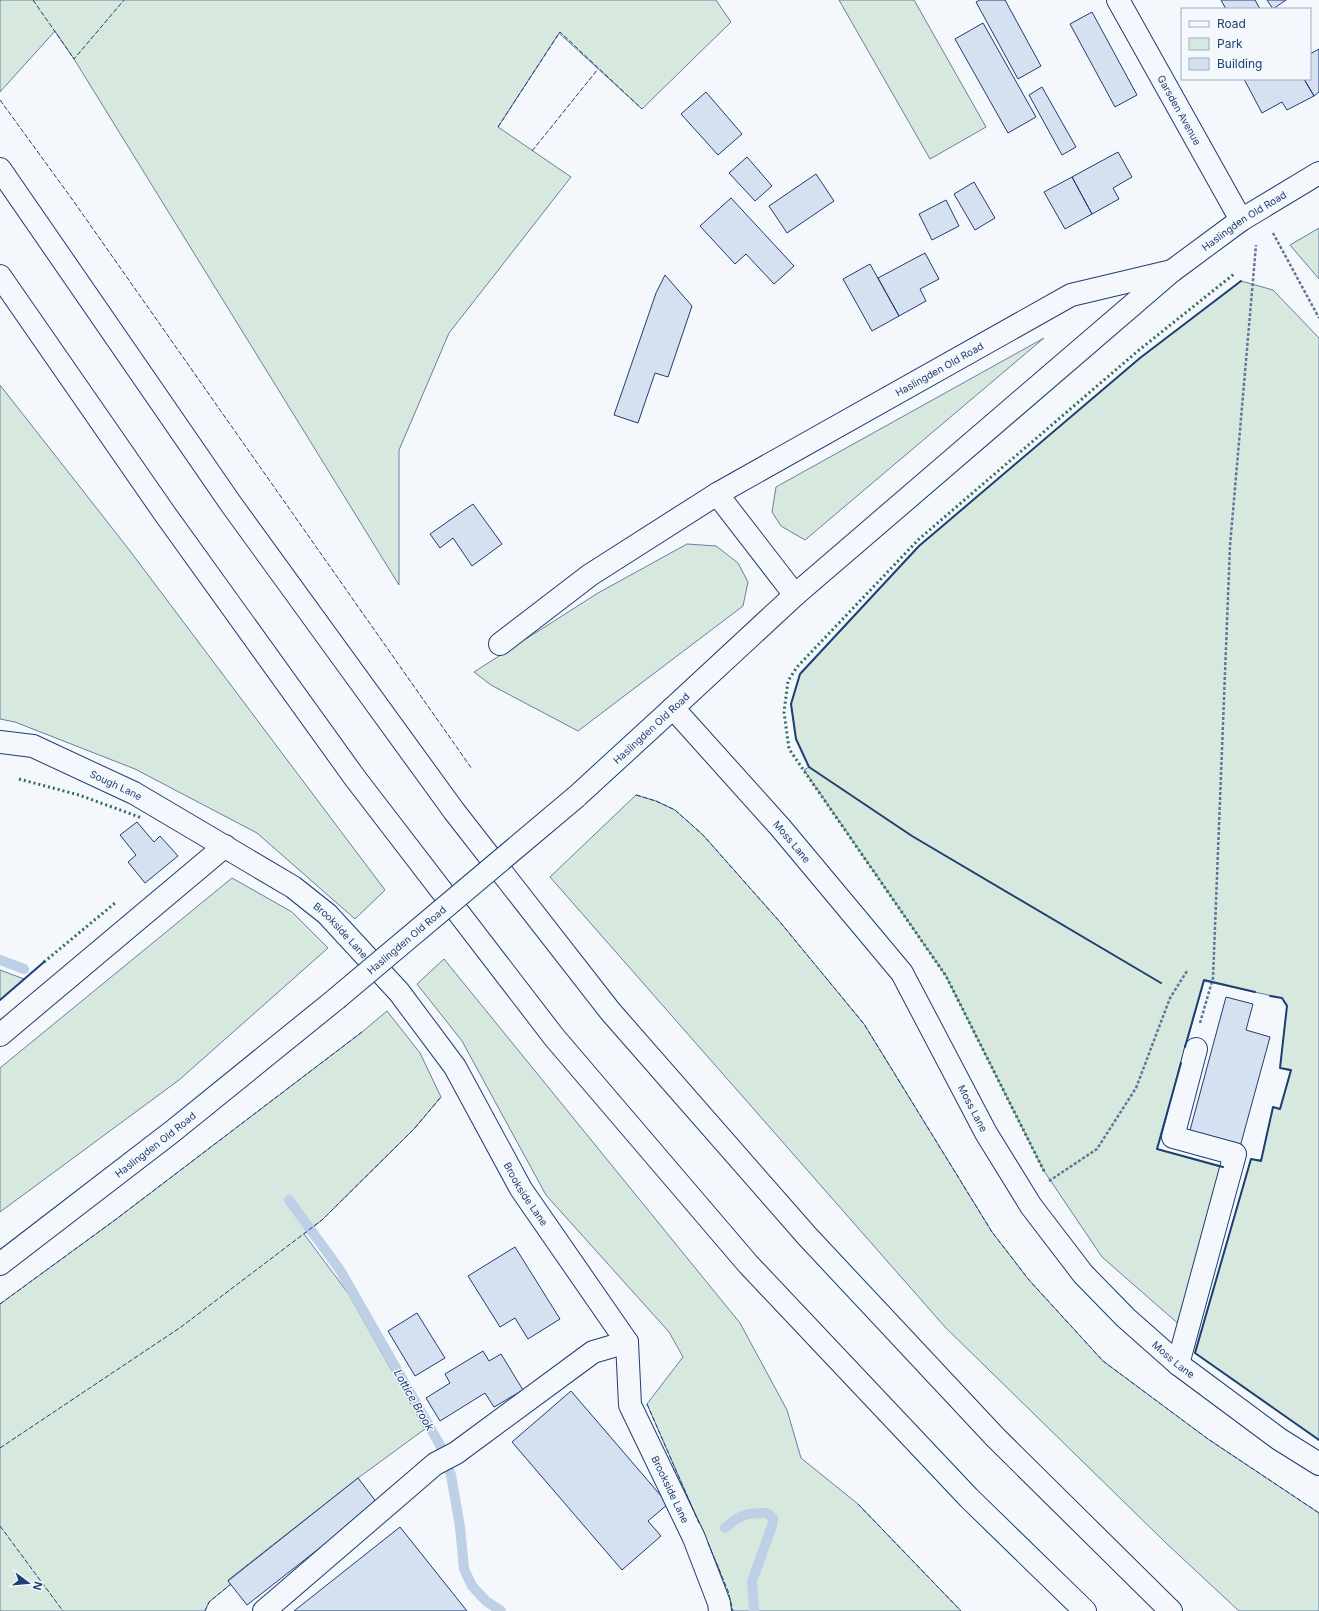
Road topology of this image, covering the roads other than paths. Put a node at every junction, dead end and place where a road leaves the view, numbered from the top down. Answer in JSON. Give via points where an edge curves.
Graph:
{"nodes":[{"id":1,"x":1118,"y":0,"type":"edge"},
{"id":2,"x":0,"y":169,"type":"edge"},
{"id":3,"x":1319,"y":173,"type":"edge"},
{"id":4,"x":1241,"y":220,"type":"junction"},
{"id":5,"x":1172,"y":271,"type":"junction"},
{"id":6,"x":0,"y":276,"type":"edge"},
{"id":7,"x":717,"y":494,"type":"junction"},
{"id":8,"x":795,"y":595,"type":"junction"},
{"id":9,"x":500,"y":644,"type":"dead end"},
{"id":10,"x":674,"y":708,"type":"junction"},
{"id":11,"x":0,"y":742,"type":"edge"},
{"id":12,"x":225,"y":846,"type":"junction"},
{"id":13,"x":0,"y":1034,"type":"edge"},
{"id":14,"x":1196,"y":1049,"type":"dead end"},
{"id":15,"x":0,"y":1264,"type":"edge"},
{"id":16,"x":627,"y":1342,"type":"junction"},
{"id":17,"x":1178,"y":1364,"type":"junction"},
{"id":18,"x":1319,"y":1464,"type":"edge"},
{"id":19,"x":264,"y":1611,"type":"edge"},
{"id":20,"x":720,"y":1611,"type":"edge"},
{"id":21,"x":1085,"y":1611,"type":"edge"},
{"id":22,"x":1171,"y":1611,"type":"edge"}],
"edges":[{"from":1,"to":4,"type":"main road","name":"Garsden Avenue"},
{"from":2,"to":22,"type":"main road","via":[[236,510],[454,811],[610,1011],[807,1236],[996,1438]]},
{"from":3,"to":4,"type":"main road","name":"Haslingden Old Road"},
{"from":4,"to":5,"type":"main road","name":"Haslingden Old Road"},
{"from":5,"to":7,"type":"main road","name":"Haslingden Old Road","via":[[1071,295]]},
{"from":5,"to":8,"type":"main road","name":"Haslingden Old Road"},
{"from":6,"to":21,"type":"main road","via":[[355,778],[554,1037],[748,1264],[969,1498]]},
{"from":7,"to":8,"type":"main road"},
{"from":7,"to":9,"type":"main road","name":"Haslingden Old Road","via":[[590,575]]},
{"from":8,"to":10,"type":"main road","name":"Haslingden Old Road"},
{"from":10,"to":15,"type":"main road","name":"Haslingden Old Road","bridge":true,"via":[[576,797],[336,999],[173,1131]]},
{"from":10,"to":17,"type":"main road","name":"Moss Lane","via":[[780,827],[902,974],[986,1133],[1025,1196],[1083,1274],[1126,1318]]},
{"from":11,"to":12,"type":"main road","name":"Sough Lane","via":[[32,746],[134,793]]},
{"from":12,"to":13,"type":"main road"},
{"from":12,"to":16,"type":"main road","name":"Brookside Lane","via":[[293,887],[327,914],[399,992],[455,1067],[521,1189]]},
{"from":14,"to":17,"type":"main road","via":[[1173,1137],[1235,1154]]},
{"from":16,"to":19,"type":"main road","via":[[593,1352],[456,1454],[436,1464]]},
{"from":16,"to":20,"type":"main road","name":"Brookside Lane","via":[[630,1405],[694,1538]]},
{"from":17,"to":18,"type":"main road","name":"Moss Lane","via":[[1279,1439]]}]}
